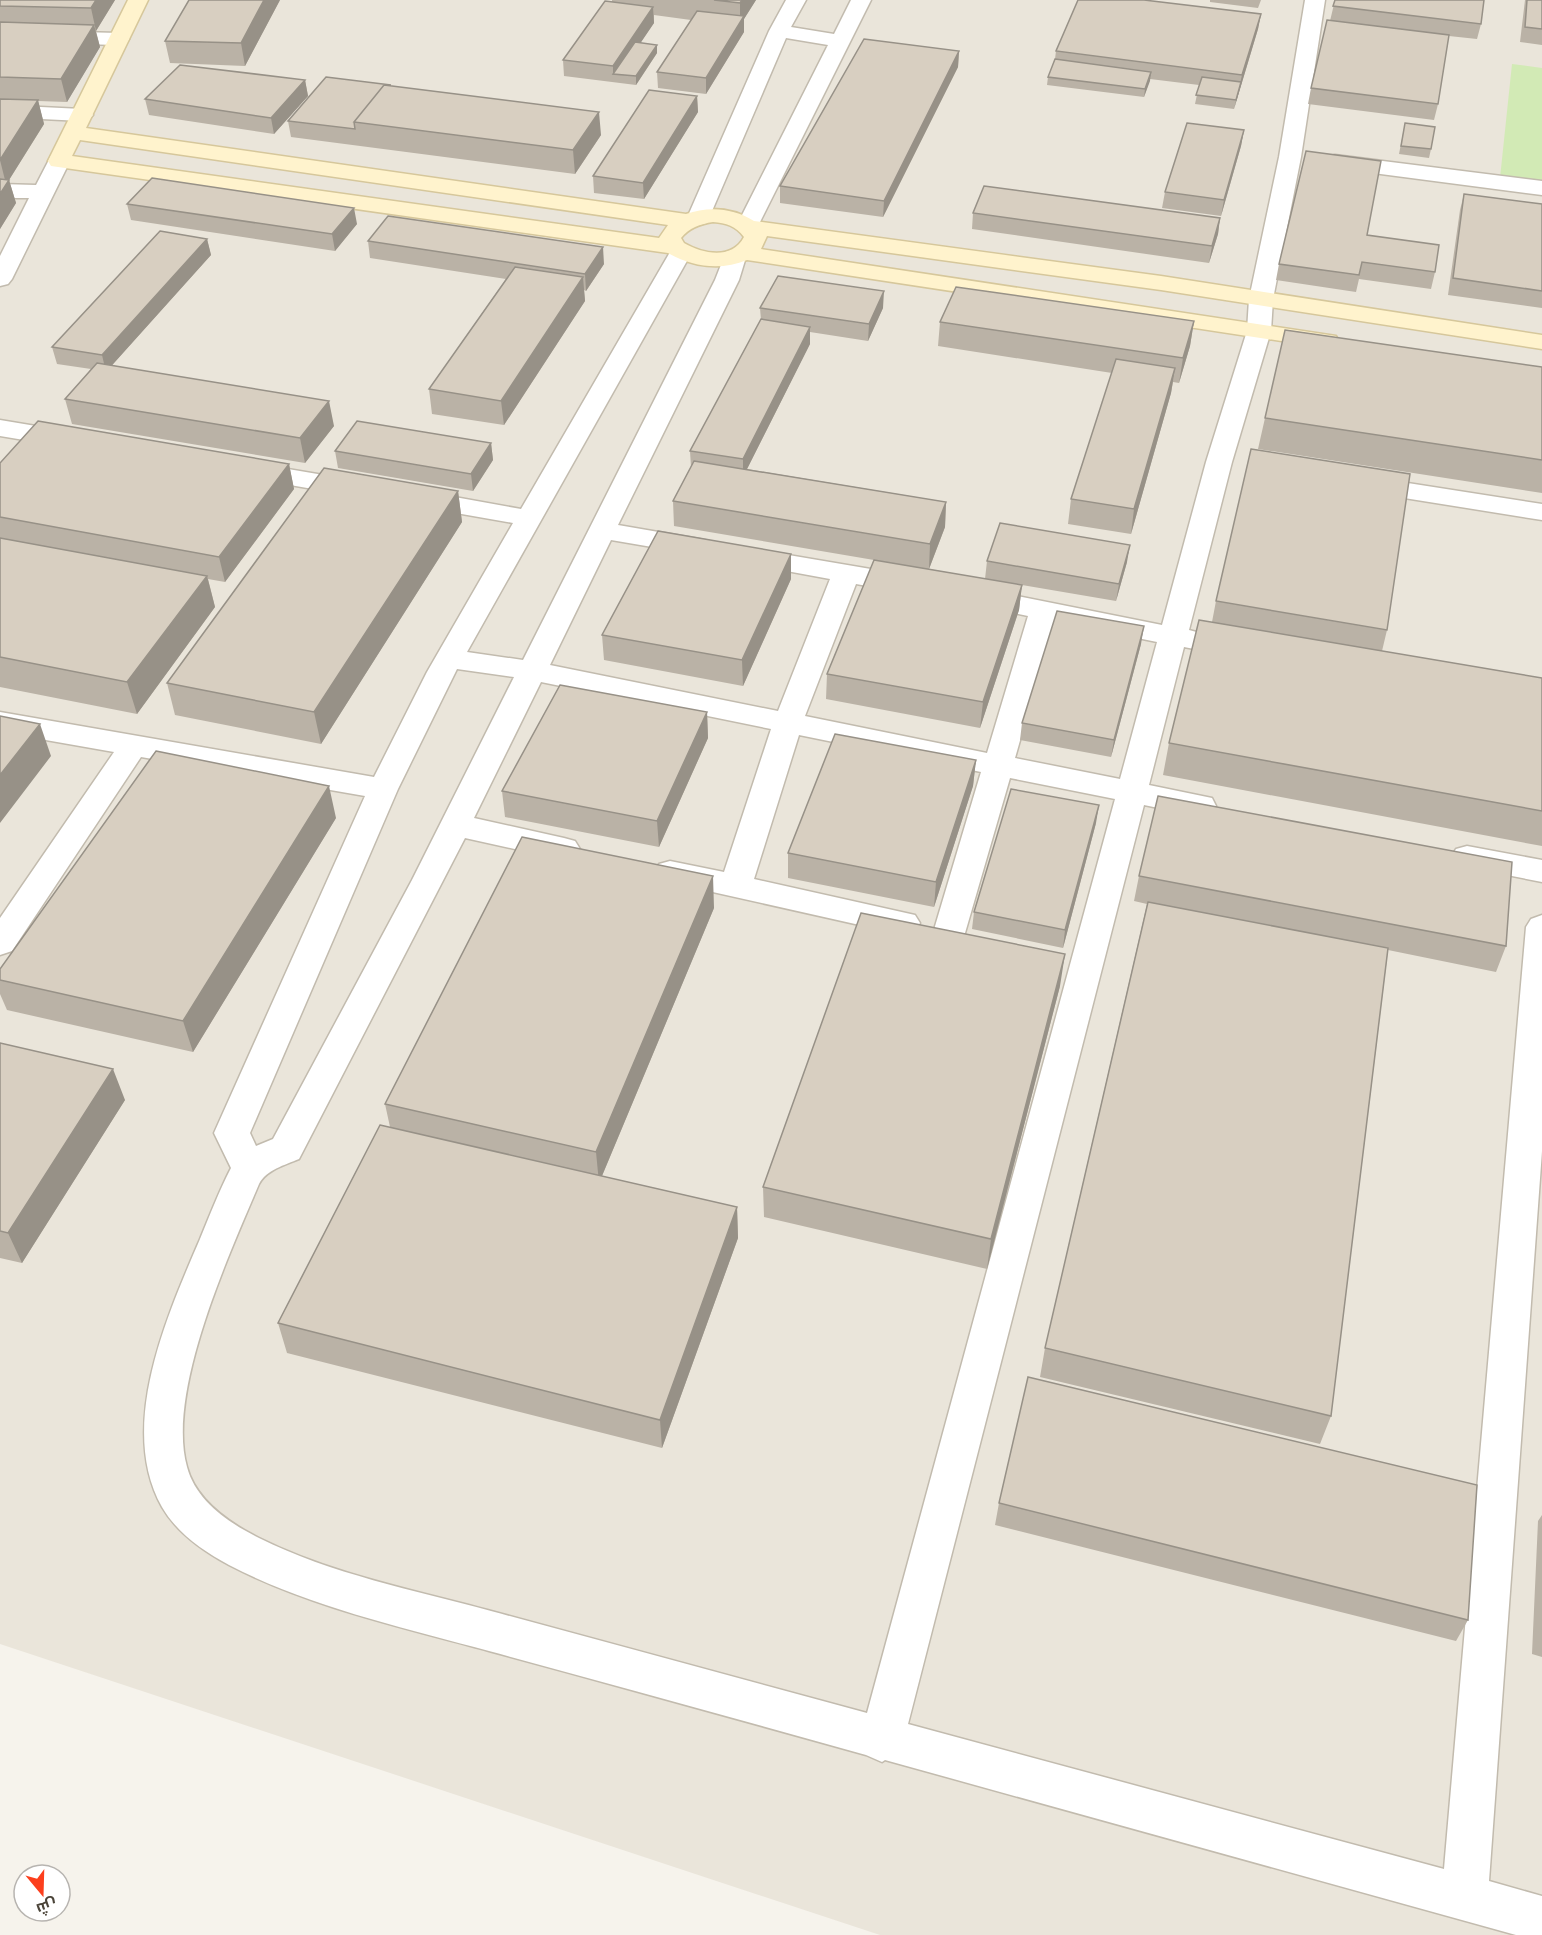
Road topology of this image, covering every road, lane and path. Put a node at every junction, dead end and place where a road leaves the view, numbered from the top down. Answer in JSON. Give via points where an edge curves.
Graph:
{"nodes":[{"id":1,"x":138,"y":0,"type":"edge"},
{"id":2,"x":796,"y":0,"type":"edge"},
{"id":3,"x":861,"y":0,"type":"edge"},
{"id":4,"x":1315,"y":0,"type":"edge"},
{"id":5,"x":779,"y":31,"type":"junction"},
{"id":6,"x":0,"y":36,"type":"edge"},
{"id":7,"x":119,"y":39,"type":"junction"},
{"id":8,"x":842,"y":41,"type":"junction"},
{"id":9,"x":0,"y":111,"type":"edge"},
{"id":10,"x":78,"y":124,"type":"junction"},
{"id":11,"x":1290,"y":157,"type":"junction"},
{"id":12,"x":59,"y":161,"type":"junction"},
{"id":13,"x":1542,"y":188,"type":"edge"},
{"id":14,"x":0,"y":191,"type":"edge"},
{"id":15,"x":44,"y":192,"type":"junction"},
{"id":16,"x":692,"y":220,"type":"junction"},
{"id":17,"x":749,"y":226,"type":"junction"},
{"id":18,"x":677,"y":249,"type":"junction"},
{"id":19,"x":739,"y":255,"type":"junction"},
{"id":20,"x":0,"y":279,"type":"edge"},
{"id":21,"x":1261,"y":299,"type":"junction"},
{"id":22,"x":1259,"y":331,"type":"junction"},
{"id":23,"x":1542,"y":342,"type":"edge"},
{"id":24,"x":1353,"y":345,"type":"edge"},
{"id":25,"x":0,"y":428,"type":"edge"},
{"id":26,"x":94,"y":444,"type":"edge"},
{"id":27,"x":224,"y":466,"type":"edge"},
{"id":28,"x":1334,"y":480,"type":"edge"},
{"id":29,"x":1542,"y":512,"type":"edge"},
{"id":30,"x":529,"y":518,"type":"junction"},
{"id":31,"x":602,"y":530,"type":"junction"},
{"id":32,"x":846,"y":573,"type":"junction"},
{"id":33,"x":1044,"y":609,"type":"junction"},
{"id":34,"x":1172,"y":636,"type":"junction"},
{"id":35,"x":1219,"y":644,"type":"edge"},
{"id":36,"x":449,"y":658,"type":"junction"},
{"id":37,"x":533,"y":671,"type":"junction"},
{"id":38,"x":0,"y":722,"type":"edge"},
{"id":39,"x":788,"y":723,"type":"junction"},
{"id":40,"x":134,"y":746,"type":"junction"},
{"id":41,"x":996,"y":766,"type":"junction"},
{"id":42,"x":383,"y":789,"type":"junction"},
{"id":43,"x":1130,"y":792,"type":"junction"},
{"id":44,"x":1224,"y":810,"type":"edge"},
{"id":45,"x":456,"y":825,"type":"junction"},
{"id":46,"x":1436,"y":851,"type":"edge"},
{"id":47,"x":596,"y":856,"type":"edge"},
{"id":48,"x":643,"y":866,"type":"edge"},
{"id":49,"x":1542,"y":871,"type":"edge"},
{"id":50,"x":736,"y":886,"type":"junction"},
{"id":51,"x":1542,"y":927,"type":"edge"},
{"id":52,"x":0,"y":943,"type":"edge"},
{"id":53,"x":1053,"y":955,"type":"edge"},
{"id":54,"x":1088,"y":962,"type":"junction"},
{"id":55,"x":249,"y":1168,"type":"junction"},
{"id":56,"x":882,"y":1740,"type":"junction"},
{"id":57,"x":1465,"y":1897,"type":"junction"},
{"id":58,"x":1542,"y":1919,"type":"edge"}],
"edges":[{"from":1,"to":7,"type":"street"},
{"from":2,"to":5,"type":"street"},
{"from":3,"to":8,"type":"street"},
{"from":4,"to":11,"type":"street"},
{"from":5,"to":8,"type":"street"},
{"from":5,"to":16,"type":"street"},
{"from":6,"to":7,"type":"street"},
{"from":7,"to":10,"type":"street"},
{"from":8,"to":17,"type":"street"},
{"from":9,"to":10,"type":"street"},
{"from":10,"to":12,"type":"street"},
{"from":10,"to":16,"type":"street"},
{"from":11,"to":13,"type":"street"},
{"from":11,"to":21,"type":"street"},
{"from":12,"to":15,"type":"street"},
{"from":12,"to":18,"type":"street"},
{"from":14,"to":15,"type":"street"},
{"from":15,"to":20,"type":"street"},
{"from":16,"to":17,"type":"street","via":[[725,217]]},
{"from":16,"to":18,"type":"street","via":[[675,229],[670,238]]},
{"from":17,"to":19,"type":"street","via":[[756,236],[754,245]]},
{"from":17,"to":21,"type":"street"},
{"from":18,"to":19,"type":"street","via":[[706,260]]},
{"from":18,"to":30,"type":"street"},
{"from":19,"to":22,"type":"street"},
{"from":19,"to":31,"type":"street"},
{"from":21,"to":22,"type":"street"},
{"from":21,"to":23,"type":"street"},
{"from":22,"to":24,"type":"street"},
{"from":22,"to":34,"type":"street","via":[[1230,464]]},
{"from":25,"to":26,"type":"street"},
{"from":27,"to":30,"type":"street"},
{"from":28,"to":29,"type":"street"},
{"from":30,"to":36,"type":"street"},
{"from":31,"to":32,"type":"street"},
{"from":31,"to":37,"type":"street"},
{"from":32,"to":33,"type":"street"},
{"from":32,"to":39,"type":"street"},
{"from":33,"to":34,"type":"street"},
{"from":33,"to":41,"type":"street"},
{"from":34,"to":35,"type":"street"},
{"from":34,"to":43,"type":"street"},
{"from":36,"to":37,"type":"street"},
{"from":36,"to":42,"type":"street"},
{"from":37,"to":39,"type":"street"},
{"from":37,"to":45,"type":"street"},
{"from":38,"to":40,"type":"street"},
{"from":39,"to":41,"type":"street"},
{"from":39,"to":50,"type":"street"},
{"from":40,"to":42,"type":"street"},
{"from":40,"to":52,"type":"street"},
{"from":41,"to":43,"type":"street"},
{"from":41,"to":50,"type":"street","via":[[960,935]]},
{"from":42,"to":55,"type":"street","via":[[232,1133]]},
{"from":43,"to":44,"type":"street"},
{"from":43,"to":54,"type":"street"},
{"from":45,"to":47,"type":"street"},
{"from":45,"to":55,"type":"street","via":[[286,1149]]},
{"from":46,"to":49,"type":"street"},
{"from":48,"to":50,"type":"street"},
{"from":51,"to":57,"type":"street"},
{"from":53,"to":54,"type":"street"},
{"from":54,"to":56,"type":"street"},
{"from":55,"to":56,"type":"street","via":[[200,1280],[176,1354],[164,1421],[164,1462],[177,1496],[204,1528],[264,1561],[348,1590]]},
{"from":56,"to":57,"type":"street"},
{"from":57,"to":58,"type":"street"}]}
